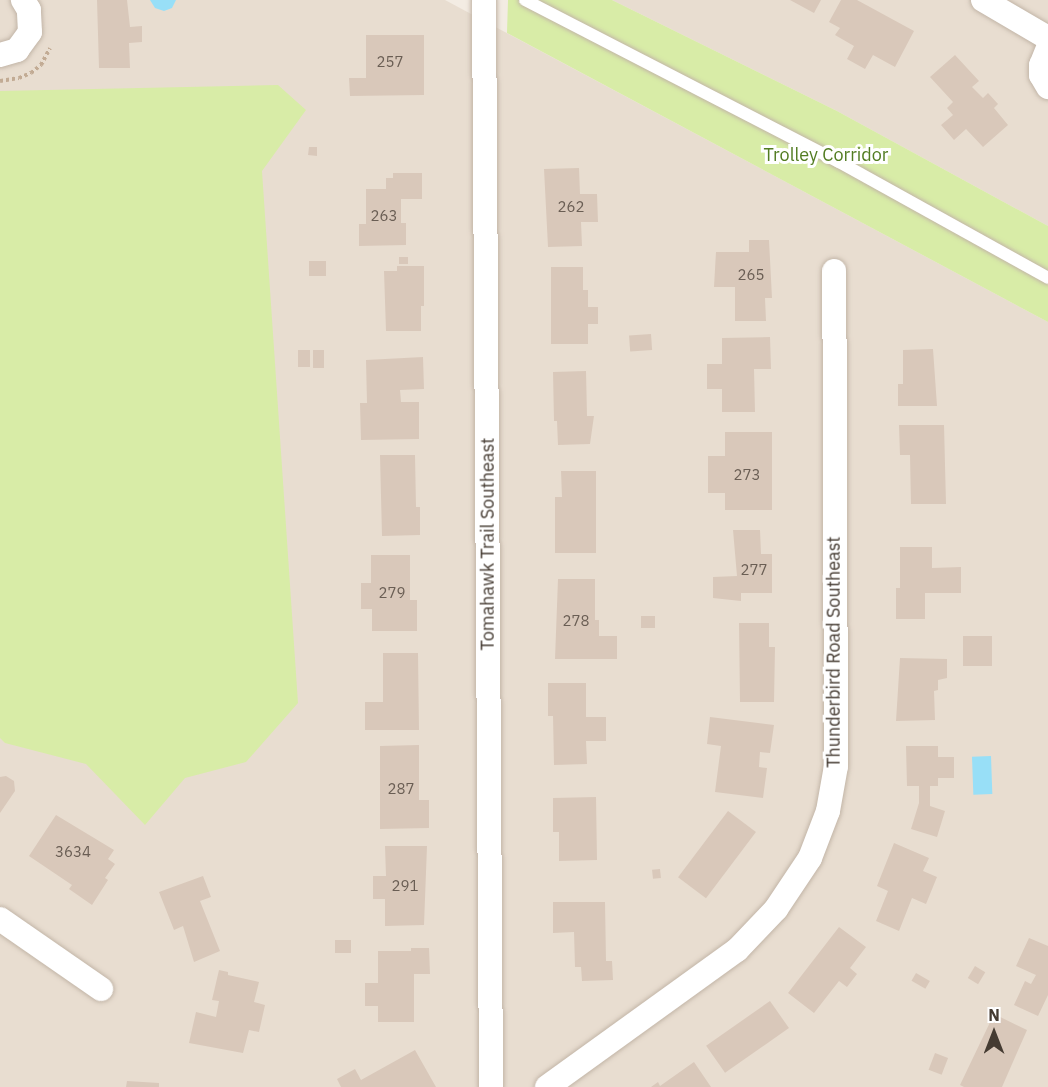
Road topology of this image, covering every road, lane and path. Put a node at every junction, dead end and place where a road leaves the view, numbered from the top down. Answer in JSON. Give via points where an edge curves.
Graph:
{"nodes":[{"id":1,"x":23,"y":0,"type":"edge"},
{"id":2,"x":484,"y":0,"type":"edge"},
{"id":3,"x":525,"y":0,"type":"edge"},
{"id":4,"x":983,"y":0,"type":"edge"},
{"id":5,"x":1048,"y":38,"type":"edge"},
{"id":6,"x":1048,"y":48,"type":"edge"},
{"id":7,"x":0,"y":55,"type":"edge"},
{"id":8,"x":1048,"y":87,"type":"edge"},
{"id":9,"x":834,"y":271,"type":"dead end"},
{"id":10,"x":1048,"y":278,"type":"edge"},
{"id":11,"x":0,"y":919,"type":"edge"},
{"id":12,"x":101,"y":989,"type":"dead end"},
{"id":13,"x":491,"y":1087,"type":"edge"},
{"id":14,"x":547,"y":1087,"type":"edge"}],
"edges":[{"from":1,"to":7,"type":"street","via":[[29,9],[30,32],[17,50]]},
{"from":2,"to":13,"type":"street","name":"Tomahawk Trail Southeast"},
{"from":3,"to":10,"type":"lane","via":[[839,162]]},
{"from":4,"to":5,"type":"street"},
{"from":6,"to":8,"type":"street","via":[[1041,75]]},
{"from":9,"to":14,"type":"street","name":"Thunderbird Road Southeast","via":[[836,766],[828,811],[804,867],[776,909],[737,950]]},
{"from":11,"to":12,"type":"street"}]}
